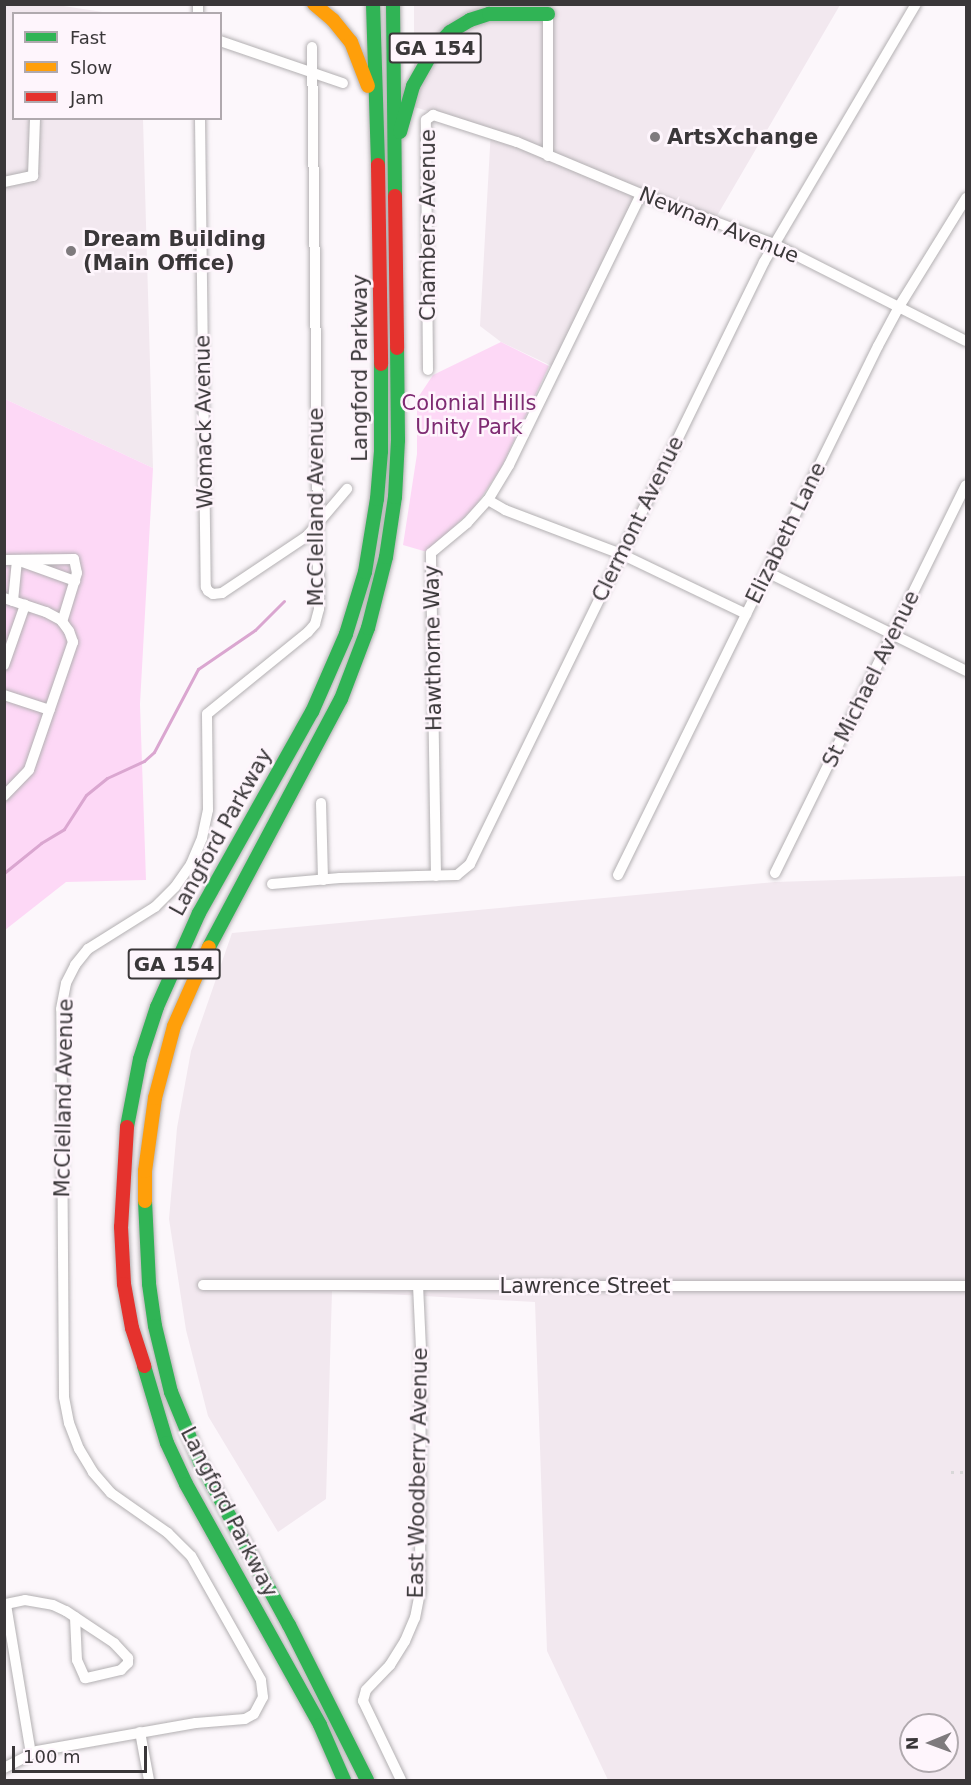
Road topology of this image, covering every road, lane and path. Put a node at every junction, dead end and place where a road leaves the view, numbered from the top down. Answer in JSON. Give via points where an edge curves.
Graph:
{"nodes":[{"id":1,"x":314,"y":4,"type":"edge"},
{"id":2,"x":373,"y":4,"type":"edge"},
{"id":3,"x":393,"y":4,"type":"edge"},
{"id":4,"x":916,"y":4,"type":"edge"},
{"id":5,"x":548,"y":14,"type":"joint"},
{"id":6,"x":222,"y":42,"type":"edge"},
{"id":7,"x":312,"y":47,"type":"dead end"},
{"id":8,"x":312,"y":72,"type":"junction"},
{"id":9,"x":343,"y":83,"type":"dead end"},
{"id":10,"x":35,"y":120,"type":"edge"},
{"id":11,"x":200,"y":120,"type":"edge"},
{"id":12,"x":464,"y":124,"type":"joint"},
{"id":13,"x":548,"y":156,"type":"junction"},
{"id":14,"x":378,"y":158,"type":"junction"},
{"id":15,"x":394,"y":163,"type":"junction"},
{"id":16,"x":4,"y":182,"type":"edge"},
{"id":17,"x":641,"y":194,"type":"junction"},
{"id":18,"x":966,"y":198,"type":"edge"},
{"id":19,"x":774,"y":244,"type":"junction"},
{"id":20,"x":900,"y":305,"type":"junction"},
{"id":21,"x":966,"y":341,"type":"edge"},
{"id":22,"x":428,"y":370,"type":"dead end"},
{"id":23,"x":966,"y":485,"type":"edge"},
{"id":24,"x":347,"y":489,"type":"dead end"},
{"id":25,"x":488,"y":500,"type":"junction"},
{"id":26,"x":318,"y":525,"type":"junction"},
{"id":27,"x":621,"y":554,"type":"junction"},
{"id":28,"x":4,"y":560,"type":"edge"},
{"id":29,"x":18,"y":560,"type":"junction"},
{"id":30,"x":767,"y":572,"type":"junction"},
{"id":31,"x":75,"y":581,"type":"junction"},
{"id":32,"x":9,"y":599,"type":"edge"},
{"id":33,"x":25,"y":604,"type":"junction"},
{"id":34,"x":746,"y":614,"type":"junction"},
{"id":35,"x":62,"y":622,"type":"junction"},
{"id":36,"x":893,"y":634,"type":"junction"},
{"id":37,"x":4,"y":665,"type":"edge"},
{"id":38,"x":966,"y":671,"type":"edge"},
{"id":39,"x":4,"y":695,"type":"edge"},
{"id":40,"x":50,"y":710,"type":"junction"},
{"id":41,"x":4,"y":796,"type":"edge"},
{"id":42,"x":321,"y":802,"type":"dead end"},
{"id":43,"x":775,"y":873,"type":"dead end"},
{"id":44,"x":618,"y":875,"type":"dead end"},
{"id":45,"x":436,"y":876,"type":"junction"},
{"id":46,"x":323,"y":880,"type":"junction"},
{"id":47,"x":272,"y":884,"type":"dead end"},
{"id":48,"x":203,"y":1285,"type":"dead end"},
{"id":49,"x":418,"y":1286,"type":"junction"},
{"id":50,"x":966,"y":1286,"type":"edge"},
{"id":51,"x":5,"y":1605,"type":"edge"},
{"id":52,"x":75,"y":1617,"type":"junction"},
{"id":53,"x":140,"y":1732,"type":"junction"},
{"id":54,"x":31,"y":1754,"type":"junction"},
{"id":55,"x":4,"y":1768,"type":"edge"},
{"id":56,"x":149,"y":1780,"type":"edge"},
{"id":57,"x":344,"y":1780,"type":"edge"},
{"id":58,"x":369,"y":1780,"type":"edge"},
{"id":59,"x":401,"y":1780,"type":"edge"}],
"edges":[{"from":1,"to":14,"type":"highway","via":[[342,30],[364,68]]},
{"from":2,"to":14,"type":"highway","name":"Langford Parkway"},
{"from":3,"to":15,"type":"highway","name":"Langford Parkway"},
{"from":4,"to":19,"type":"street","name":"Clermont Avenue"},
{"from":5,"to":13,"type":"street"},
{"from":5,"to":15,"type":"highway","number":"GA 154","via":[[489,14],[450,32],[434,49],[414,86]]},
{"from":6,"to":8,"type":"street"},
{"from":7,"to":8,"type":"street","name":"McClelland Avenue"},
{"from":8,"to":9,"type":"street"},
{"from":8,"to":26,"type":"street","name":"McClelland Avenue"},
{"from":10,"to":16,"type":"street","via":[[33,176]]},
{"from":11,"to":26,"type":"street","name":"Womack Avenue","via":[[208,591],[222,593]]},
{"from":12,"to":13,"type":"street","name":"Newnan Avenue"},
{"from":12,"to":22,"type":"street","name":"Chambers Avenue","via":[[436,115],[426,120]]},
{"from":13,"to":17,"type":"street","name":"Newnan Avenue"},
{"from":14,"to":57,"type":"highway","name":"Langford Parkway","number":"GA 154","via":[[381,451],[365,572],[346,634],[312,712],[199,913],[157,1007],[128,1114],[121,1227],[124,1284],[132,1328],[167,1443],[320,1725]]},
{"from":15,"to":58,"type":"highway","name":"Langford Parkway","number":"GA 154","via":[[398,441],[392,524],[378,597],[341,699],[203,956],[174,1026],[155,1098],[145,1171],[149,1284],[171,1392],[200,1462]]},
{"from":17,"to":19,"type":"street","name":"Newnan Avenue"},
{"from":17,"to":25,"type":"street","name":"Hawthorne Way","via":[[510,465]]},
{"from":18,"to":20,"type":"street","name":"Elizabeth Lane"},
{"from":19,"to":20,"type":"street","name":"Newnan Avenue"},
{"from":19,"to":27,"type":"street","name":"Clermont Avenue"},
{"from":20,"to":21,"type":"street","name":"Newnan Avenue"},
{"from":20,"to":30,"type":"street","name":"Elizabeth Lane"},
{"from":23,"to":36,"type":"street","name":"St Michael Avenue"},
{"from":24,"to":26,"type":"street"},
{"from":25,"to":27,"type":"street"},
{"from":25,"to":45,"type":"street","name":"Hawthorne Way","via":[[431,553]]},
{"from":26,"to":53,"type":"street","name":"McClelland Avenue","via":[[319,609],[315,624],[207,714],[208,810],[191,864],[155,907],[88,949],[66,983],[61,1009],[64,1397],[69,1423],[79,1449],[111,1493],[168,1533],[191,1556],[263,1688],[261,1706],[245,1719]]},
{"from":27,"to":34,"type":"street"},
{"from":27,"to":45,"type":"street","name":"Clermont Avenue","via":[[470,864],[457,875]]},
{"from":28,"to":29,"type":"street"},
{"from":29,"to":31,"type":"street"},
{"from":29,"to":31,"type":"street","via":[[74,559]]},
{"from":29,"to":32,"type":"street"},
{"from":30,"to":34,"type":"street","name":"Elizabeth Lane"},
{"from":30,"to":36,"type":"street"},
{"from":31,"to":35,"type":"street"},
{"from":32,"to":33,"type":"street"},
{"from":33,"to":35,"type":"street"},
{"from":33,"to":37,"type":"street"},
{"from":34,"to":44,"type":"street","name":"Elizabeth Lane"},
{"from":35,"to":40,"type":"street","via":[[73,642]]},
{"from":36,"to":38,"type":"street"},
{"from":36,"to":43,"type":"street","name":"St Michael Avenue"},
{"from":39,"to":40,"type":"street"},
{"from":40,"to":41,"type":"street","via":[[29,770]]},
{"from":42,"to":46,"type":"street"},
{"from":45,"to":46,"type":"street","name":"Clermont Avenue"},
{"from":46,"to":47,"type":"street","name":"Clermont Avenue"},
{"from":48,"to":49,"type":"street","name":"Lawrence Street"},
{"from":49,"to":50,"type":"street","name":"Lawrence Street"},
{"from":49,"to":59,"type":"street","name":"East Woodberry Avenue","via":[[420,1593],[405,1641],[390,1665],[366,1690],[363,1701]]},
{"from":51,"to":52,"type":"street","via":[[38,1601]]},
{"from":51,"to":54,"type":"street"},
{"from":52,"to":52,"type":"street","via":[[114,1643],[128,1663],[121,1670],[85,1678],[76,1660]]},
{"from":53,"to":54,"type":"street"},
{"from":53,"to":56,"type":"street"},
{"from":54,"to":55,"type":"street"}]}
